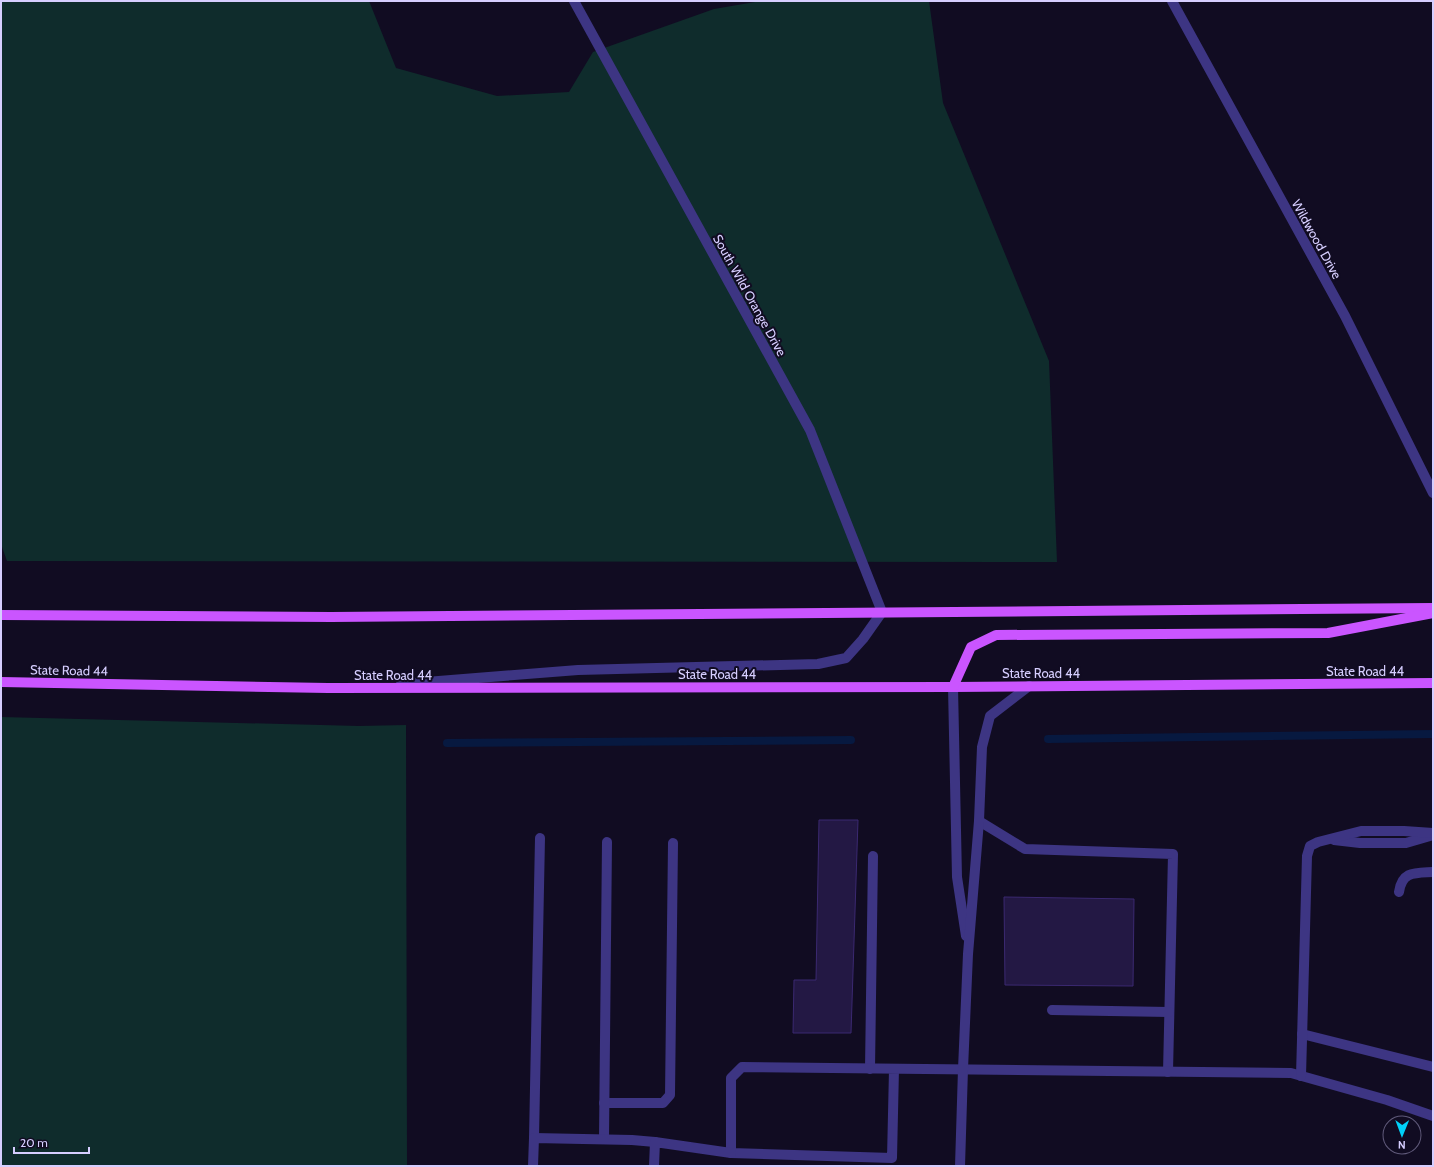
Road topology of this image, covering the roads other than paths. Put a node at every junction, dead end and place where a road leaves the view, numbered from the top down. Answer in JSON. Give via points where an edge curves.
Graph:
{"nodes":[{"id":1,"x":574,"y":1,"type":"edge"},
{"id":2,"x":1172,"y":1,"type":"edge"},
{"id":3,"x":1433,"y":493,"type":"edge"},
{"id":4,"x":1433,"y":608,"type":"edge"},
{"id":5,"x":882,"y":612,"type":"junction"},
{"id":6,"x":1433,"y":613,"type":"edge"},
{"id":7,"x":1,"y":615,"type":"edge"},
{"id":8,"x":1,"y":682,"type":"edge"},
{"id":9,"x":1433,"y":683,"type":"edge"},
{"id":10,"x":1029,"y":686,"type":"junction"},
{"id":11,"x":952,"y":687,"type":"junction"},
{"id":12,"x":352,"y":688,"type":"junction"},
{"id":13,"x":979,"y":821,"type":"junction"},
{"id":14,"x":1433,"y":834,"type":"edge"},
{"id":15,"x":540,"y":838,"type":"dead end"},
{"id":16,"x":607,"y":842,"type":"dead end"},
{"id":17,"x":673,"y":843,"type":"dead end"},
{"id":18,"x":873,"y":856,"type":"dead end"},
{"id":19,"x":1433,"y":872,"type":"edge"},
{"id":20,"x":1399,"y":892,"type":"dead end"},
{"id":21,"x":968,"y":954,"type":"junction"},
{"id":22,"x":1052,"y":1010,"type":"dead end"},
{"id":23,"x":1169,"y":1012,"type":"junction"},
{"id":24,"x":1302,"y":1034,"type":"junction"},
{"id":25,"x":1433,"y":1067,"type":"edge"},
{"id":26,"x":870,"y":1069,"type":"junction"},
{"id":27,"x":894,"y":1069,"type":"junction"},
{"id":28,"x":963,"y":1069,"type":"junction"},
{"id":29,"x":1168,"y":1072,"type":"junction"},
{"id":30,"x":1301,"y":1076,"type":"junction"},
{"id":31,"x":604,"y":1103,"type":"junction"},
{"id":32,"x":1433,"y":1116,"type":"edge"},
{"id":33,"x":534,"y":1138,"type":"junction"},
{"id":34,"x":604,"y":1139,"type":"junction"},
{"id":35,"x":655,"y":1142,"type":"junction"},
{"id":36,"x":731,"y":1153,"type":"junction"},
{"id":37,"x":892,"y":1162,"type":"edge"},
{"id":38,"x":533,"y":1166,"type":"edge"},
{"id":39,"x":654,"y":1166,"type":"edge"},
{"id":40,"x":960,"y":1166,"type":"edge"}],
"edges":[{"from":1,"to":5,"type":"street","name":"South Wild Orange Drive","via":[[810,430]]},
{"from":2,"to":3,"type":"street","name":"Wildwood Drive","via":[[1345,316]]},
{"from":4,"to":5,"type":"main road"},
{"from":5,"to":7,"type":"main road","via":[[331,617]]},
{"from":5,"to":12,"type":"street","via":[[846,658],[818,664],[578,670]]},
{"from":6,"to":11,"type":"main road","via":[[1328,633],[996,635],[971,647]]},
{"from":8,"to":12,"type":"main road","name":"State Road 44"},
{"from":9,"to":10,"type":"main road","name":"State Road 44"},
{"from":10,"to":11,"type":"main road","name":"State Road 44"},
{"from":10,"to":13,"type":"street","via":[[990,716],[982,747]]},
{"from":11,"to":12,"type":"main road","name":"State Road 44"},
{"from":11,"to":21,"type":"street","via":[[957,878]]},
{"from":13,"to":21,"type":"street"},
{"from":13,"to":23,"type":"street","via":[[1025,849],[1173,854]]},
{"from":14,"to":24,"type":"street","via":[[1406,844],[1328,839],[1310,846],[1307,856]]},
{"from":15,"to":33,"type":"street"},
{"from":16,"to":31,"type":"street"},
{"from":17,"to":31,"type":"street","via":[[670,1095],[663,1103]]},
{"from":18,"to":26,"type":"street"},
{"from":19,"to":20,"type":"street","via":[[1410,874],[1400,884]]},
{"from":21,"to":28,"type":"street"},
{"from":22,"to":23,"type":"street"},
{"from":23,"to":29,"type":"street"},
{"from":24,"to":25,"type":"street"},
{"from":24,"to":30,"type":"street"},
{"from":26,"to":27,"type":"street"},
{"from":26,"to":36,"type":"street","via":[[742,1067],[731,1078]]},
{"from":27,"to":28,"type":"street"},
{"from":27,"to":37,"type":"street"},
{"from":28,"to":29,"type":"street"},
{"from":28,"to":40,"type":"street"},
{"from":29,"to":30,"type":"street","via":[[1291,1073]]},
{"from":30,"to":32,"type":"street"},
{"from":31,"to":34,"type":"street"},
{"from":33,"to":34,"type":"street"},
{"from":33,"to":38,"type":"street"},
{"from":34,"to":35,"type":"street"},
{"from":35,"to":36,"type":"street"},
{"from":35,"to":39,"type":"street"},
{"from":36,"to":37,"type":"street"}]}
